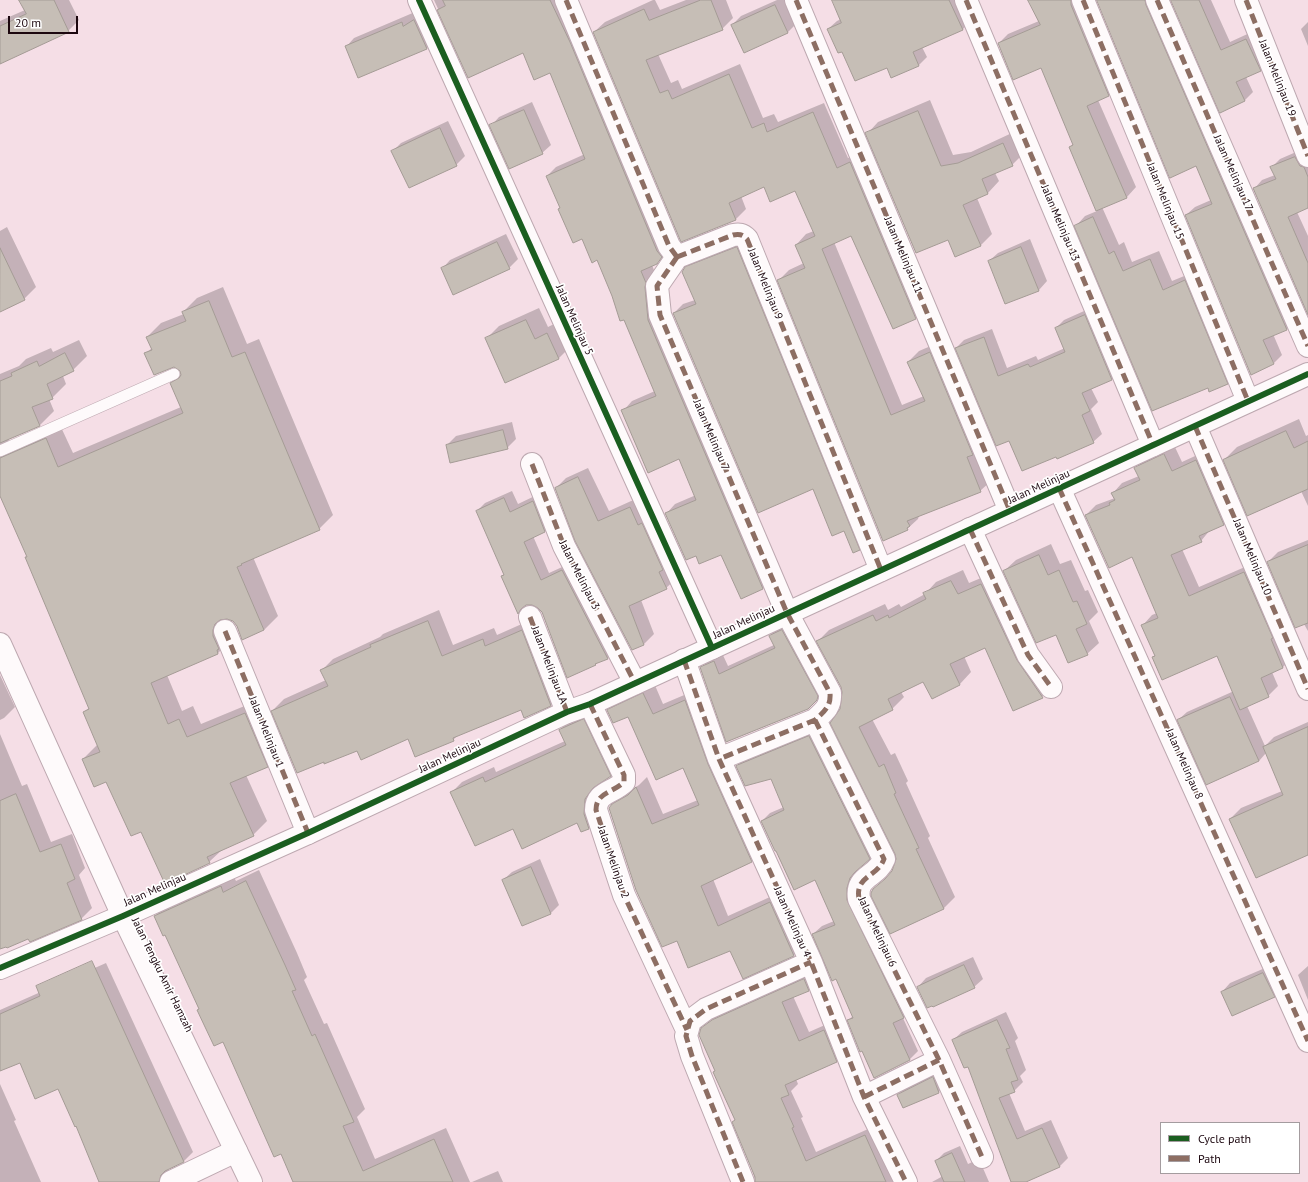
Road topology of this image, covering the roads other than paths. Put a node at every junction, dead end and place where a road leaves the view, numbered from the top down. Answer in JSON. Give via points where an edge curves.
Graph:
{"nodes":[{"id":1,"x":419,"y":0,"type":"edge"},
{"id":2,"x":566,"y":0,"type":"edge"},
{"id":3,"x":796,"y":0,"type":"edge"},
{"id":4,"x":966,"y":0,"type":"edge"},
{"id":5,"x":1083,"y":0,"type":"edge"},
{"id":6,"x":1158,"y":0,"type":"edge"},
{"id":7,"x":1246,"y":0,"type":"edge"},
{"id":8,"x":1308,"y":156,"type":"edge"},
{"id":9,"x":677,"y":257,"type":"junction"},
{"id":10,"x":1308,"y":346,"type":"edge"},
{"id":11,"x":174,"y":374,"type":"dead end"},
{"id":12,"x":1308,"y":374,"type":"edge"},
{"id":13,"x":1248,"y":401,"type":"junction"},
{"id":14,"x":1195,"y":426,"type":"junction"},
{"id":15,"x":1153,"y":445,"type":"junction"},
{"id":16,"x":0,"y":451,"type":"edge"},
{"id":17,"x":532,"y":464,"type":"dead end"},
{"id":18,"x":1059,"y":488,"type":"junction"},
{"id":19,"x":1010,"y":511,"type":"junction"},
{"id":20,"x":970,"y":529,"type":"junction"},
{"id":21,"x":881,"y":570,"type":"junction"},
{"id":22,"x":787,"y":613,"type":"junction"},
{"id":23,"x":530,"y":617,"type":"dead end"},
{"id":24,"x":225,"y":631,"type":"dead end"},
{"id":25,"x":0,"y":644,"type":"edge"},
{"id":26,"x":712,"y":648,"type":"junction"},
{"id":27,"x":684,"y":660,"type":"junction"},
{"id":28,"x":634,"y":683,"type":"junction"},
{"id":29,"x":1051,"y":688,"type":"dead end"},
{"id":30,"x":1308,"y":689,"type":"edge"},
{"id":31,"x":590,"y":704,"type":"junction"},
{"id":32,"x":568,"y":712,"type":"junction"},
{"id":33,"x":815,"y":720,"type":"junction"},
{"id":34,"x":719,"y":759,"type":"junction"},
{"id":35,"x":308,"y":833,"type":"junction"},
{"id":36,"x":123,"y":916,"type":"junction"},
{"id":37,"x":811,"y":962,"type":"junction"},
{"id":38,"x":0,"y":968,"type":"edge"},
{"id":39,"x":687,"y":1030,"type":"junction"},
{"id":40,"x":1308,"y":1041,"type":"edge"},
{"id":41,"x":940,"y":1060,"type":"junction"},
{"id":42,"x":864,"y":1097,"type":"junction"},
{"id":43,"x":236,"y":1151,"type":"junction"},
{"id":44,"x":982,"y":1157,"type":"dead end"},
{"id":45,"x":171,"y":1182,"type":"edge"},
{"id":46,"x":251,"y":1182,"type":"edge"},
{"id":47,"x":743,"y":1182,"type":"edge"},
{"id":48,"x":906,"y":1182,"type":"edge"}],
"edges":[{"from":1,"to":26,"type":"street","name":"Jalan Melinjau 5"},
{"from":2,"to":9,"type":"street","via":[[668,246]]},
{"from":3,"to":19,"type":"street","name":"Jalan Melinjau 11"},
{"from":4,"to":15,"type":"street","name":"Jalan Melinjau 13"},
{"from":5,"to":13,"type":"street","name":"Jalan Melinjau 15"},
{"from":6,"to":10,"type":"street","name":"Jalan Melinjau 17"},
{"from":7,"to":8,"type":"street","name":"Jalan Melinjau 19"},
{"from":9,"to":21,"type":"street","name":"Jalan Melinjau 9","via":[[733,235],[743,235],[747,239]]},
{"from":9,"to":22,"type":"street","name":"Jalan Melinjau 7","via":[[657,286],[660,315]]},
{"from":11,"to":16,"type":"lane"},
{"from":12,"to":13,"type":"street","name":"Jalan Melinjau"},
{"from":13,"to":14,"type":"street","name":"Jalan Melinjau"},
{"from":14,"to":15,"type":"street","name":"Jalan Melinjau"},
{"from":14,"to":30,"type":"street","name":"Jalan Melinjau 10"},
{"from":15,"to":18,"type":"street","name":"Jalan Melinjau"},
{"from":17,"to":28,"type":"street","name":"Jalan Melinjau 3","via":[[564,546]]},
{"from":18,"to":19,"type":"street","name":"Jalan Melinjau"},
{"from":18,"to":40,"type":"street","name":"Jalan Melinjau 8"},
{"from":19,"to":20,"type":"street","name":"Jalan Melinjau"},
{"from":20,"to":21,"type":"street","name":"Jalan Melinjau"},
{"from":20,"to":29,"type":"street","via":[[1028,655]]},
{"from":21,"to":22,"type":"street","name":"Jalan Melinjau"},
{"from":22,"to":26,"type":"street","name":"Jalan Melinjau"},
{"from":22,"to":33,"type":"street","via":[[830,693],[831,701],[827,710]]},
{"from":23,"to":32,"type":"street","name":"Jalan Melinjau 1A"},
{"from":24,"to":35,"type":"street","name":"Jalan Melinjau 1"},
{"from":25,"to":36,"type":"street","name":"Jalan Tengku Amir Hamzah"},
{"from":26,"to":27,"type":"street","name":"Jalan Melinjau"},
{"from":27,"to":28,"type":"street","name":"Jalan Melinjau"},
{"from":27,"to":34,"type":"street","name":"Jalan Melinjau 4"},
{"from":28,"to":31,"type":"street","name":"Jalan Melinjau"},
{"from":31,"to":32,"type":"street","name":"Jalan Melinjau"},
{"from":31,"to":39,"type":"street","name":"Jalan Melinjau 2","via":[[624,775],[624,782],[620,786],[600,797],[596,803],[596,810],[624,895]]},
{"from":32,"to":35,"type":"street","name":"Jalan Melinjau"},
{"from":33,"to":34,"type":"street"},
{"from":33,"to":41,"type":"street","name":"Jalan Melinjau 6","via":[[884,859],[882,866],[860,884],[859,899]]},
{"from":34,"to":37,"type":"street","name":"Jalan Melinjau 4"},
{"from":35,"to":36,"type":"street","name":"Jalan Melinjau"},
{"from":36,"to":38,"type":"street","name":"Jalan Melinjau"},
{"from":36,"to":43,"type":"street","name":"Jalan Tengku Amir Hamzah"},
{"from":37,"to":39,"type":"street","via":[[706,1009],[690,1021]]},
{"from":37,"to":42,"type":"street","name":"Jalan Melinjau 4"},
{"from":39,"to":47,"type":"street","name":"Jalan Melinjau 2","via":[[686,1036],[692,1056]]},
{"from":41,"to":42,"type":"street"},
{"from":41,"to":44,"type":"street","name":"Jalan Melinjau 6"},
{"from":42,"to":48,"type":"street","name":"Jalan Melinjau 4"},
{"from":43,"to":45,"type":"street"},
{"from":43,"to":46,"type":"street","name":"Jalan Tengku Amir Hamzah"}]}
